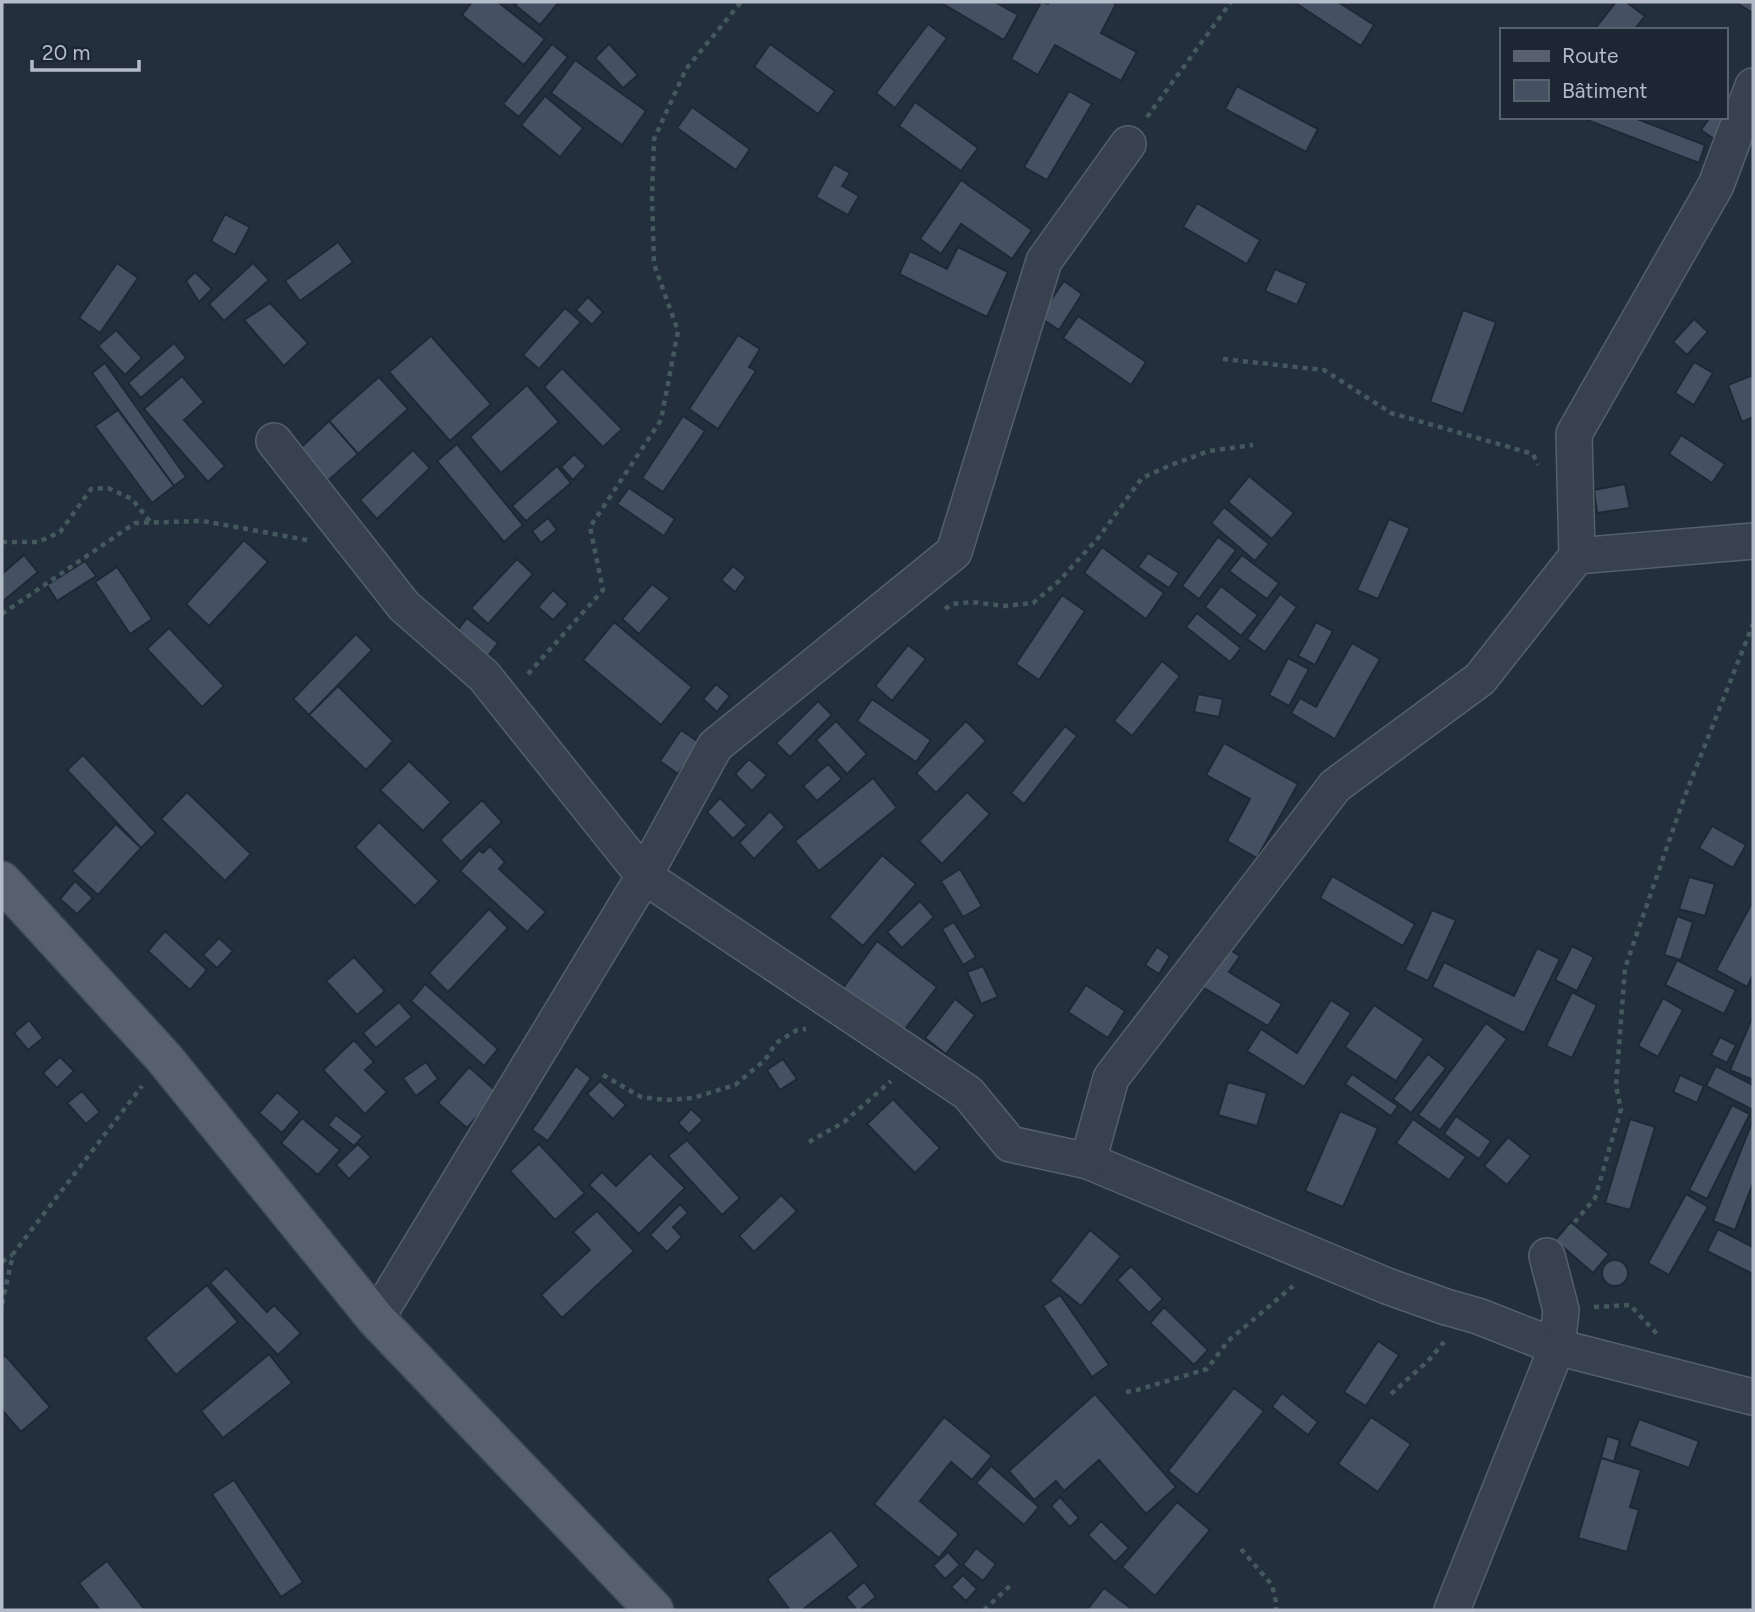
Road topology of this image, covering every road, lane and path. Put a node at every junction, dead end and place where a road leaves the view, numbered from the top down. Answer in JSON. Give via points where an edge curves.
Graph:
{"nodes":[{"id":1,"x":741,"y":2,"type":"edge"},
{"id":2,"x":1231,"y":2,"type":"edge"},
{"id":3,"x":1753,"y":86,"type":"edge"},
{"id":4,"x":1128,"y":144,"type":"joint"},
{"id":5,"x":1223,"y":359,"type":"dead end"},
{"id":6,"x":274,"y":441,"type":"dead end"},
{"id":7,"x":1253,"y":444,"type":"dead end"},
{"id":8,"x":1538,"y":466,"type":"dead end"},
{"id":9,"x":151,"y":523,"type":"junction"},
{"id":10,"x":1753,"y":541,"type":"edge"},
{"id":11,"x":2,"y":542,"type":"edge"},
{"id":12,"x":360,"y":550,"type":"junction"},
{"id":13,"x":1577,"y":556,"type":"junction"},
{"id":14,"x":2,"y":614,"type":"edge"},
{"id":15,"x":936,"y":615,"type":"dead end"},
{"id":16,"x":1753,"y":624,"type":"edge"},
{"id":17,"x":504,"y":701,"type":"junction"},
{"id":18,"x":644,"y":876,"type":"junction"},
{"id":19,"x":2,"y":881,"type":"edge"},
{"id":20,"x":859,"y":1020,"type":"junction"},
{"id":21,"x":164,"y":1058,"type":"junction"},
{"id":22,"x":921,"y":1062,"type":"junction"},
{"id":23,"x":603,"y":1075,"type":"dead end"},
{"id":24,"x":809,"y":1142,"type":"dead end"},
{"id":25,"x":1088,"y":1161,"type":"junction"},
{"id":26,"x":13,"y":1254,"type":"junction"},
{"id":27,"x":1547,"y":1256,"type":"joint"},
{"id":28,"x":2,"y":1262,"type":"edge"},
{"id":29,"x":1334,"y":1264,"type":"junction"},
{"id":30,"x":2,"y":1304,"type":"edge"},
{"id":31,"x":1446,"y":1307,"type":"junction"},
{"id":32,"x":376,"y":1319,"type":"junction"},
{"id":33,"x":1558,"y":1347,"type":"junction"},
{"id":34,"x":1126,"y":1392,"type":"dead end"},
{"id":35,"x":1391,"y":1394,"type":"dead end"},
{"id":36,"x":1753,"y":1397,"type":"edge"},
{"id":37,"x":1241,"y":1549,"type":"dead end"},
{"id":38,"x":1012,"y":1584,"type":"dead end"},
{"id":39,"x":654,"y":1610,"type":"edge"},
{"id":40,"x":984,"y":1610,"type":"edge"},
{"id":41,"x":1276,"y":1610,"type":"edge"},
{"id":42,"x":1452,"y":1610,"type":"edge"}],
"edges":[{"from":1,"to":17,"type":"path","via":[[686,69],[654,139],[654,264],[678,331],[661,420],[590,527],[603,590]]},
{"from":2,"to":4,"type":"path"},
{"from":3,"to":13,"type":"street","via":[[1716,185],[1574,433]]},
{"from":4,"to":18,"type":"street","via":[[1044,261],[954,552],[715,746]]},
{"from":5,"to":8,"type":"path","via":[[1324,370],[1391,413],[1533,454]]},
{"from":6,"to":12,"type":"street"},
{"from":7,"to":15,"type":"path","via":[[1209,452],[1142,478],[1099,537],[1033,603],[952,604]]},
{"from":9,"to":11,"type":"path","via":[[132,499],[108,488],[91,489],[60,531],[38,542]]},
{"from":9,"to":12,"type":"path","via":[[202,521]]},
{"from":9,"to":14,"type":"path","via":[[135,523]]},
{"from":10,"to":13,"type":"street"},
{"from":12,"to":17,"type":"street","via":[[404,606],[484,676]]},
{"from":13,"to":25,"type":"street","via":[[1480,679],[1335,786],[1111,1078]]},
{"from":16,"to":27,"type":"path","via":[[1684,798],[1625,968],[1616,1086],[1621,1109],[1595,1198]]},
{"from":17,"to":18,"type":"street"},
{"from":18,"to":20,"type":"street"},
{"from":18,"to":32,"type":"street"},
{"from":19,"to":21,"type":"main road"},
{"from":20,"to":22,"type":"street"},
{"from":20,"to":23,"type":"path","via":[[797,1030],[776,1043],[765,1059],[734,1085],[692,1098],[641,1097]]},
{"from":21,"to":26,"type":"path"},
{"from":21,"to":32,"type":"main road"},
{"from":22,"to":24,"type":"path","via":[[894,1077],[844,1122]]},
{"from":22,"to":25,"type":"street","via":[[968,1093],[1010,1144]]},
{"from":25,"to":29,"type":"street"},
{"from":26,"to":28,"type":"path"},
{"from":26,"to":30,"type":"path"},
{"from":27,"to":33,"type":"street","via":[[1561,1310]]},
{"from":29,"to":31,"type":"street"},
{"from":29,"to":34,"type":"path","via":[[1299,1282],[1228,1341],[1206,1369]]},
{"from":31,"to":33,"type":"street"},
{"from":31,"to":35,"type":"path","via":[[1447,1339]]},
{"from":32,"to":39,"type":"main road"},
{"from":33,"to":36,"type":"street"},
{"from":33,"to":42,"type":"street"},
{"from":37,"to":41,"type":"path","via":[[1272,1585]]},
{"from":38,"to":40,"type":"path"}]}
